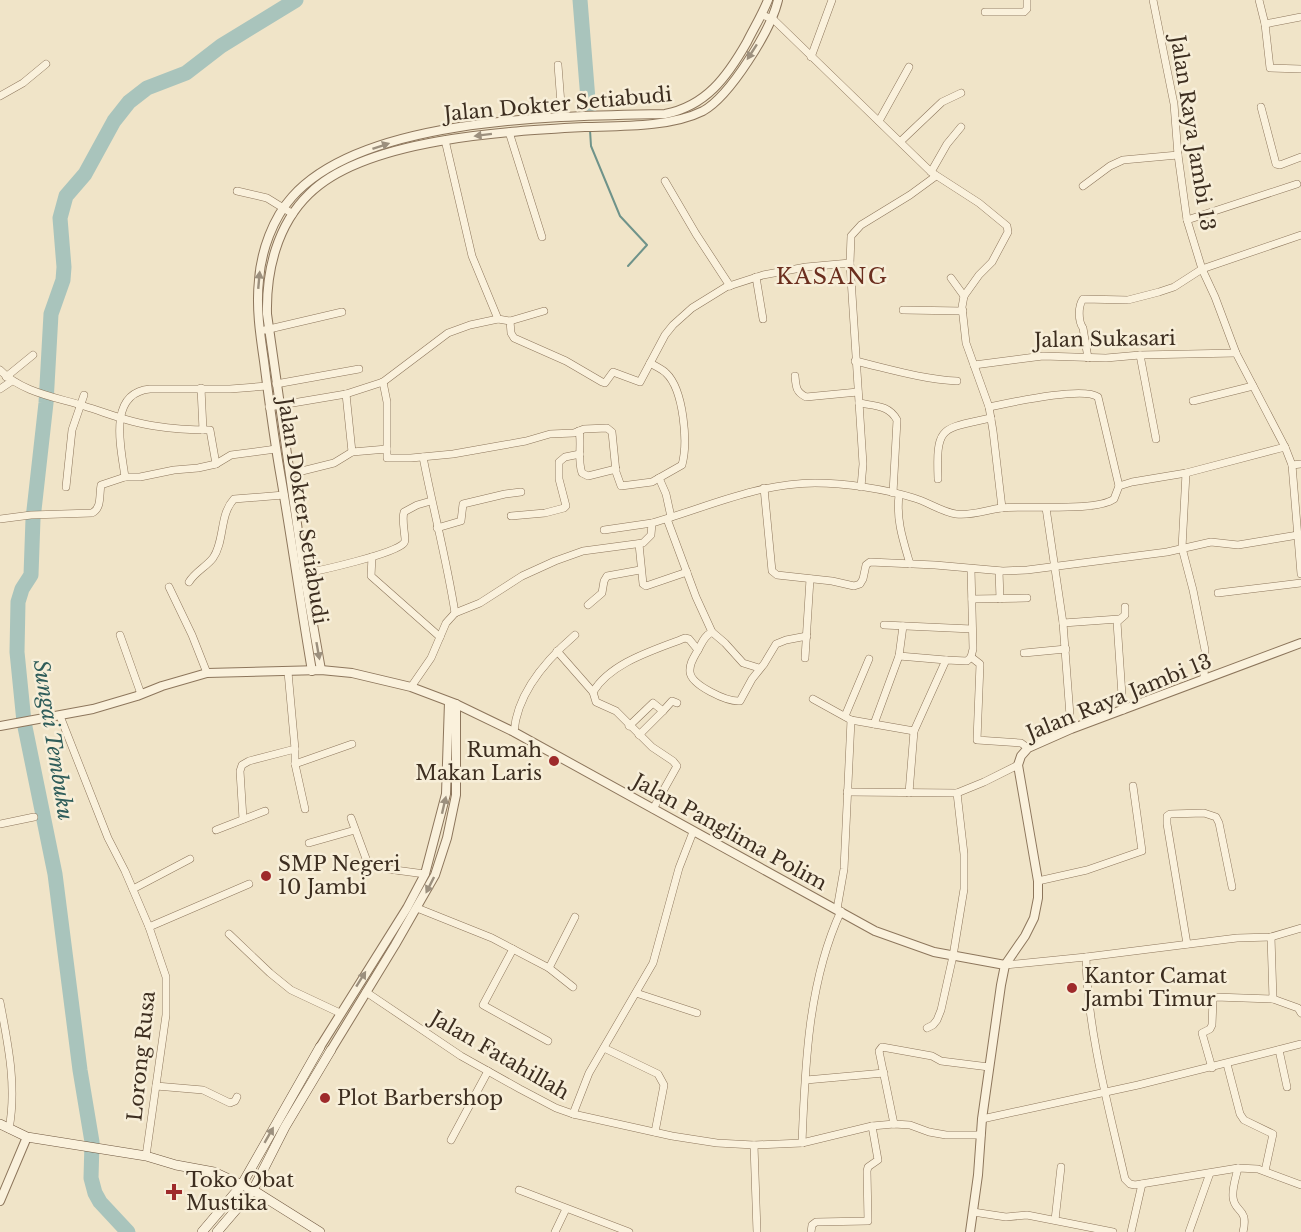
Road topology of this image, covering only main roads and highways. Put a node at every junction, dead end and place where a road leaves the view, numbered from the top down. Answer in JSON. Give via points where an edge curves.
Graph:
{"nodes":[{"id":1,"x":320,"y":1047,"type":"road end"},
{"id":2,"x":331,"y":1050,"type":"road end"},
{"id":3,"x":4,"y":1126,"type":"edge"},
{"id":4,"x":241,"y":1186,"type":"junction"},
{"id":5,"x":253,"y":1190,"type":"junction"},
{"id":6,"x":202,"y":1232,"type":"edge"},
{"id":7,"x":217,"y":1232,"type":"edge"},
{"id":8,"x":320,"y":1232,"type":"edge"}],
"edges":[{"from":4,"to":1,"type":"main road","one_way":true},
{"from":2,"to":5,"type":"main road"},
{"from":3,"to":4,"type":"main road","via":[[27,1137],[146,1156],[214,1172]]},
{"from":4,"to":5,"type":"main road"},
{"from":4,"to":6,"type":"main road"},
{"from":5,"to":7,"type":"main road"},
{"from":5,"to":8,"type":"main road"}]}
